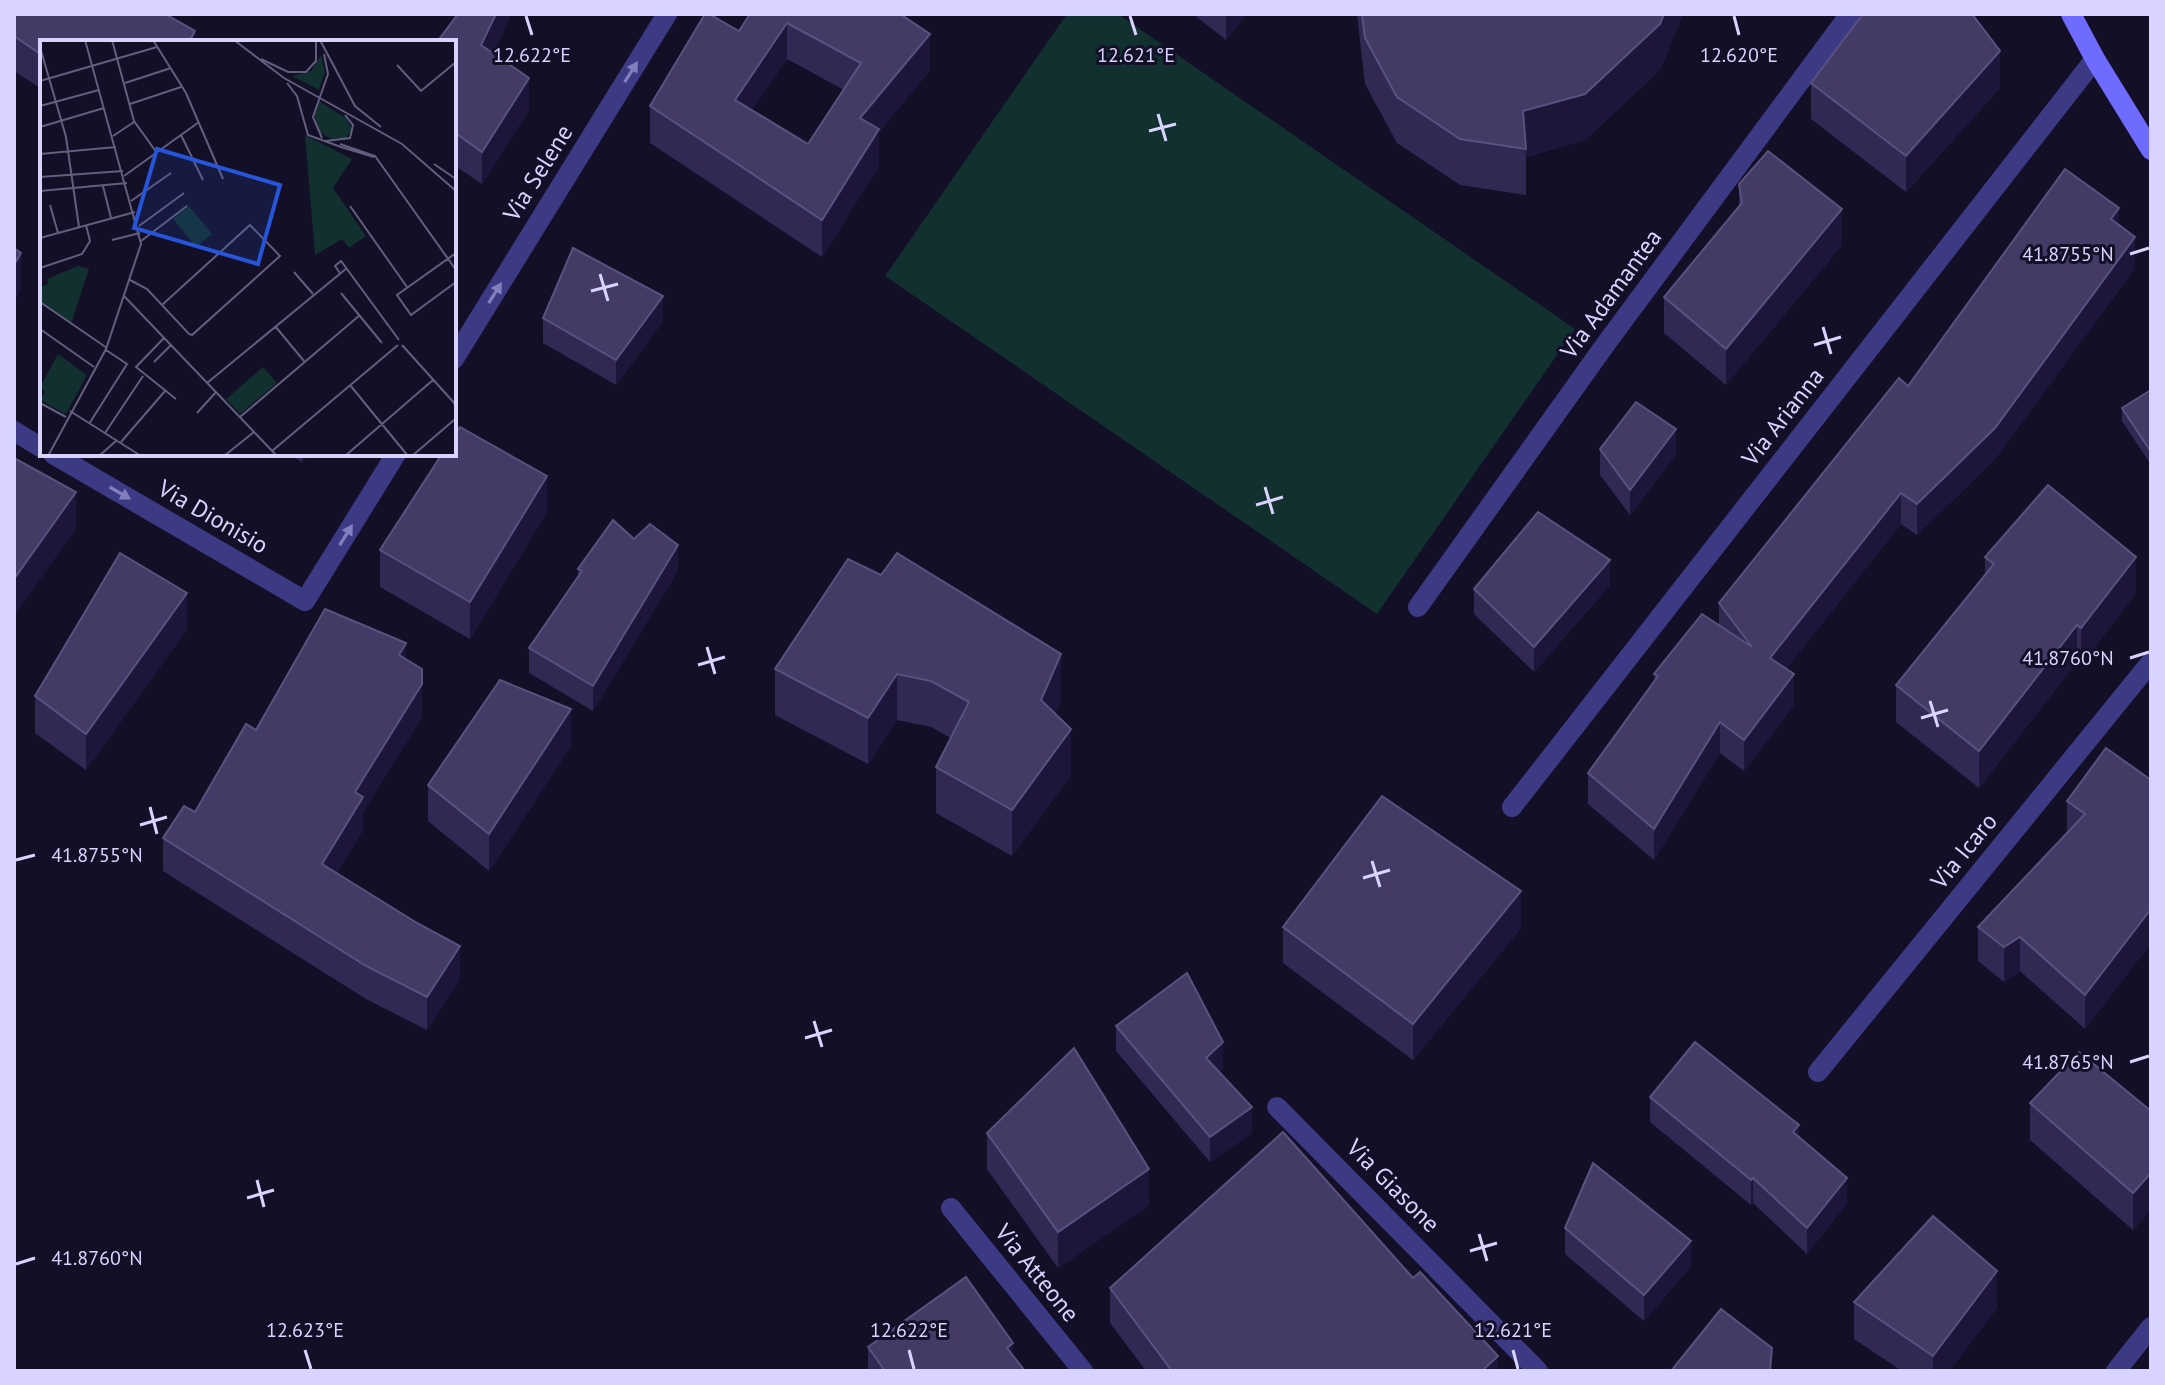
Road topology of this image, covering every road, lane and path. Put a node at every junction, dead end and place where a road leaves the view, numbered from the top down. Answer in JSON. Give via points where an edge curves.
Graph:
{"nodes":[{"id":1,"x":667,"y":14,"type":"edge"},
{"id":2,"x":1850,"y":14,"type":"edge"},
{"id":3,"x":2071,"y":14,"type":"edge"},
{"id":4,"x":2095,"y":59,"type":"junction"},
{"id":5,"x":2151,"y":150,"type":"edge"},
{"id":6,"x":456,"y":356,"type":"edge"},
{"id":7,"x":14,"y":431,"type":"edge"},
{"id":8,"x":40,"y":447,"type":"edge"},
{"id":9,"x":56,"y":456,"type":"edge"},
{"id":10,"x":395,"y":456,"type":"edge"},
{"id":11,"x":1418,"y":607,"type":"dead end"},
{"id":12,"x":2151,"y":662,"type":"edge"},
{"id":13,"x":1512,"y":807,"type":"dead end"},
{"id":14,"x":1818,"y":1072,"type":"dead end"},
{"id":15,"x":1277,"y":1107,"type":"dead end"},
{"id":16,"x":951,"y":1208,"type":"dead end"},
{"id":17,"x":2150,"y":1329,"type":"edge"},
{"id":18,"x":1083,"y":1371,"type":"edge"},
{"id":19,"x":1538,"y":1371,"type":"edge"},
{"id":20,"x":2116,"y":1371,"type":"edge"}],
"edges":[{"from":6,"to":1,"type":"street","name":"Via Selene","one_way":true},
{"from":2,"to":11,"type":"street","name":"Via Adamantea"},
{"from":3,"to":4,"type":"street"},
{"from":4,"to":5,"type":"street"},
{"from":4,"to":13,"type":"street","name":"Via Arianna"},
{"from":7,"to":8,"type":"street"},
{"from":9,"to":10,"type":"street","name":"Via Dionisio","one_way":true,"via":[[305,601]]},
{"from":12,"to":14,"type":"street","name":"Via Icaro"},
{"from":15,"to":19,"type":"street","name":"Via Giasone"},
{"from":16,"to":18,"type":"street","name":"Via Atteone"},
{"from":17,"to":20,"type":"street"}]}
